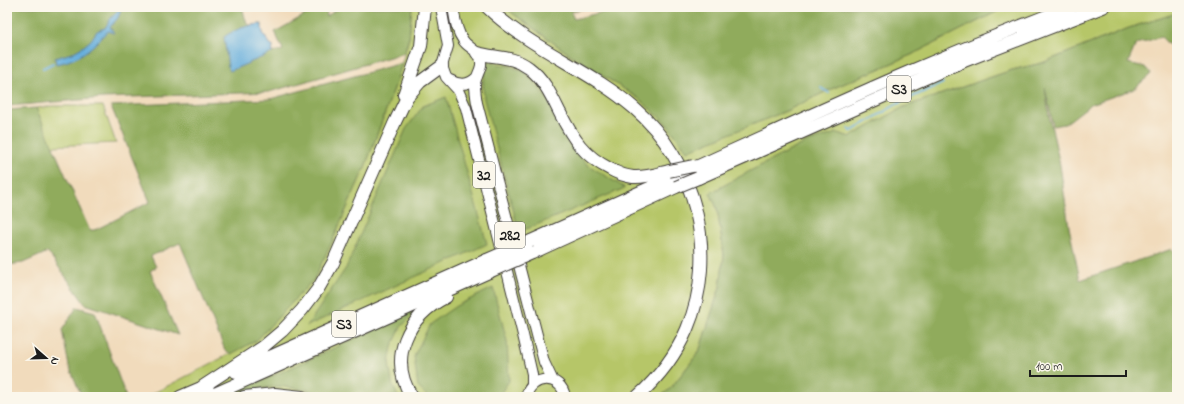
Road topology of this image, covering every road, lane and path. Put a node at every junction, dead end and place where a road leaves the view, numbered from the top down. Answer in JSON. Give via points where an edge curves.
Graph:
{"nodes":[{"id":1,"x":425,"y":7,"type":"edge"},
{"id":2,"x":441,"y":7,"type":"edge"},
{"id":3,"x":452,"y":7,"type":"edge"},
{"id":4,"x":487,"y":7,"type":"edge"},
{"id":5,"x":1071,"y":7,"type":"edge"},
{"id":6,"x":1103,"y":7,"type":"edge"},
{"id":7,"x":473,"y":50,"type":"junction"},
{"id":8,"x":446,"y":53,"type":"junction"},
{"id":9,"x":442,"y":66,"type":"junction"},
{"id":10,"x":477,"y":77,"type":"junction"},
{"id":11,"x":450,"y":80,"type":"junction"},
{"id":12,"x":394,"y":122,"type":"junction"},
{"id":13,"x":696,"y":169,"type":"junction"},
{"id":14,"x":673,"y":179,"type":"junction"},
{"id":15,"x":489,"y":266,"type":"junction"},
{"id":16,"x":553,"y":381,"type":"junction"},
{"id":17,"x":532,"y":385,"type":"junction"},
{"id":18,"x":205,"y":392,"type":"edge"},
{"id":19,"x":180,"y":397,"type":"edge"},
{"id":20,"x":244,"y":397,"type":"edge"},
{"id":21,"x":302,"y":397,"type":"edge"},
{"id":22,"x":412,"y":397,"type":"edge"},
{"id":23,"x":526,"y":397,"type":"edge"},
{"id":24,"x":565,"y":397,"type":"edge"},
{"id":25,"x":637,"y":397,"type":"edge"}],
"edges":[{"from":1,"to":12,"type":"highway","via":[[421,46]]},
{"from":2,"to":8,"type":"main road","via":[[447,41]]},
{"from":3,"to":7,"type":"main road","via":[[459,33]]},
{"from":4,"to":25,"type":"highway","via":[[522,35],[616,93],[635,109],[667,144],[691,192],[701,237],[702,258],[693,313],[674,352],[660,373]]},
{"from":5,"to":13,"type":"highway","number":"S3","via":[[922,67]]},
{"from":6,"to":13,"type":"highway","number":"S3","via":[[964,60]]},
{"from":7,"to":8,"type":"main road","via":[[459,45]]},
{"from":7,"to":10,"type":"main road","via":[[481,62]]},
{"from":7,"to":14,"type":"highway","via":[[490,57],[516,60],[532,70],[547,88],[575,140],[599,163],[619,174],[632,177]]},
{"from":8,"to":9,"type":"main road"},
{"from":9,"to":11,"type":"main road","number":"32"},
{"from":9,"to":12,"type":"highway","via":[[411,92]]},
{"from":10,"to":11,"type":"main road","via":[[464,84]]},
{"from":10,"to":16,"type":"main road","number":"282","via":[[476,96],[484,130],[544,362]]},
{"from":11,"to":17,"type":"main road","number":"32","via":[[466,108],[524,335]]},
{"from":12,"to":18,"type":"highway","via":[[333,263],[318,289],[282,331]]},
{"from":13,"to":14,"type":"highway","number":"S3","bridge":true},
{"from":13,"to":14,"type":"highway","bridge":true},
{"from":14,"to":15,"type":"highway","number":"S3","bridge":true},
{"from":15,"to":18,"type":"highway","number":"S3"},
{"from":15,"to":22,"type":"highway","via":[[482,280],[444,298],[424,312],[411,327],[404,343],[401,360],[404,384]]},
{"from":16,"to":17,"type":"main road","via":[[544,379]]},
{"from":16,"to":24,"type":"main road","via":[[561,386]]},
{"from":17,"to":23,"type":"main road"},
{"from":18,"to":19,"type":"highway","number":"S3"},
{"from":20,"to":21,"type":"highway","via":[[267,394]]}]}
